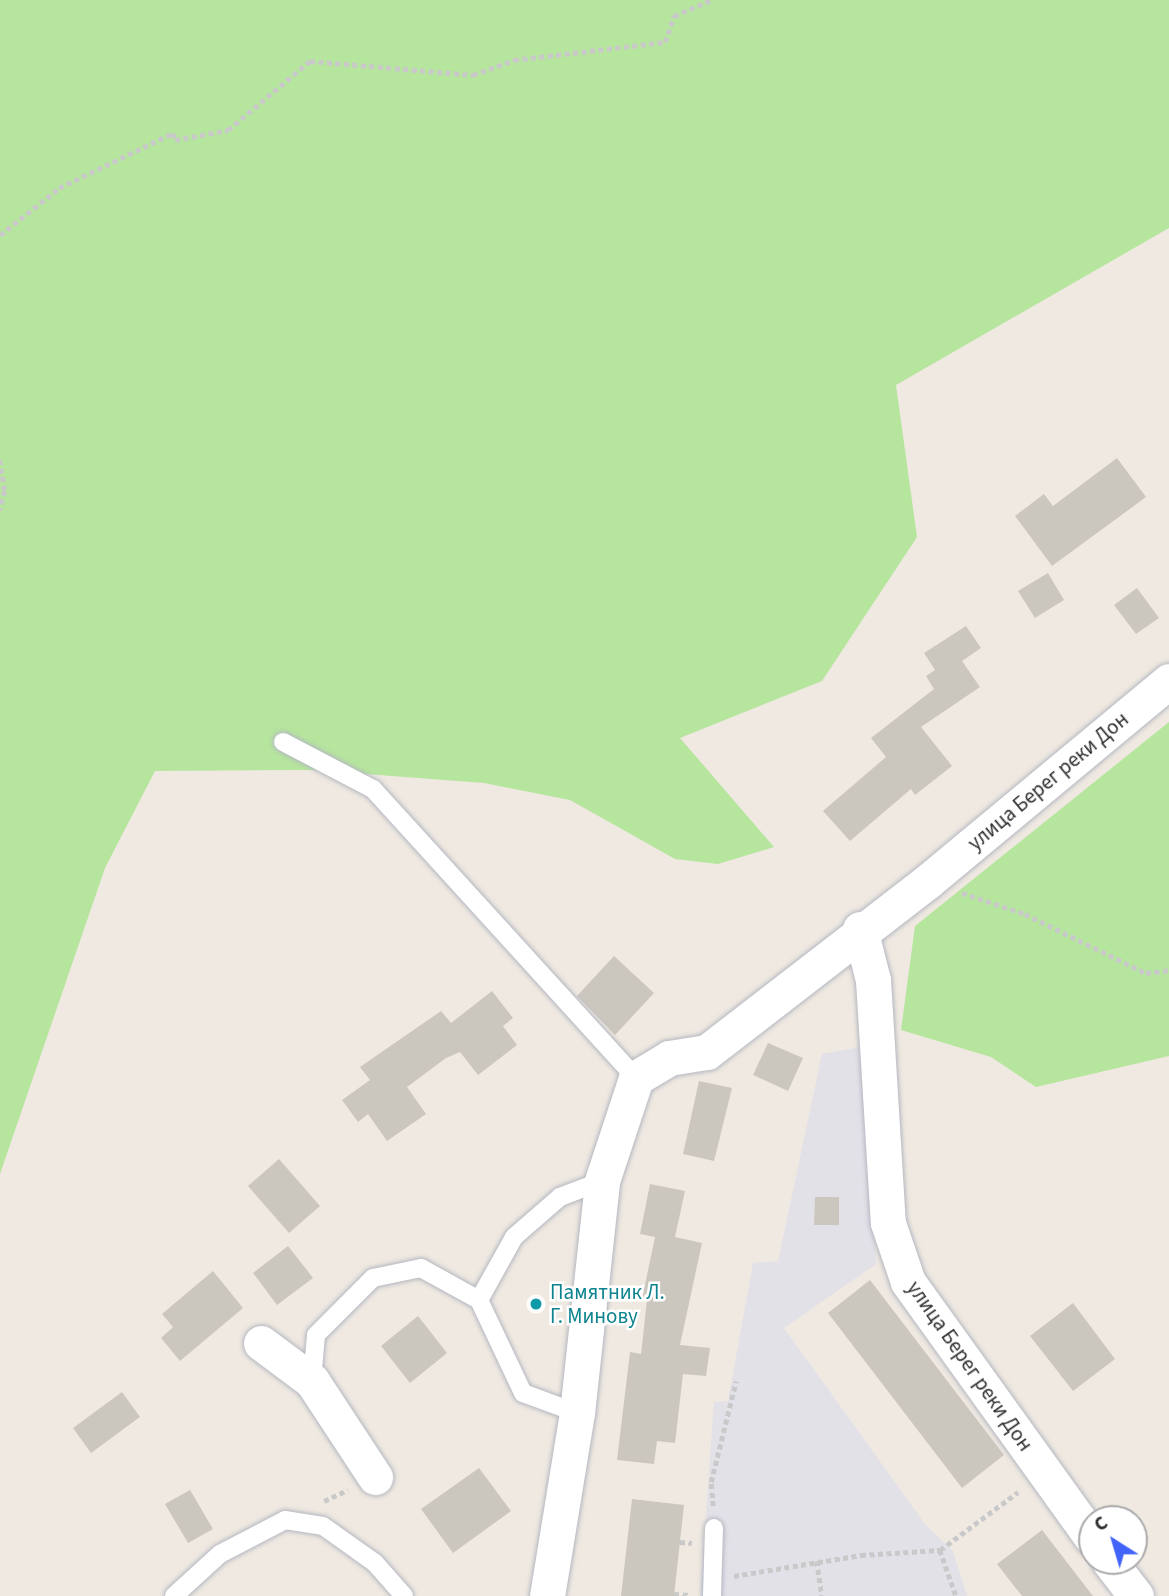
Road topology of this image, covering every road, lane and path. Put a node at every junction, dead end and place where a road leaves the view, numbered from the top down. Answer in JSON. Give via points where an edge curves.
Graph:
{"nodes":[{"id":1,"x":712,"y":0,"type":"edge"},
{"id":2,"x":0,"y":235,"type":"edge"},
{"id":3,"x":0,"y":460,"type":"edge"},
{"id":4,"x":0,"y":510,"type":"edge"},
{"id":5,"x":1169,"y":681,"type":"edge"},
{"id":6,"x":284,"y":743,"type":"dead end"},
{"id":7,"x":928,"y":881,"type":"junction"},
{"id":8,"x":860,"y":929,"type":"junction"},
{"id":9,"x":1169,"y":970,"type":"edge"},
{"id":10,"x":636,"y":1077,"type":"junction"},
{"id":11,"x":603,"y":1181,"type":"junction"},
{"id":12,"x":479,"y":1300,"type":"junction"},
{"id":13,"x":261,"y":1343,"type":"dead end"},
{"id":14,"x":312,"y":1381,"type":"junction"},
{"id":15,"x":736,"y":1381,"type":"dead end"},
{"id":16,"x":576,"y":1413,"type":"junction"},
{"id":17,"x":1047,"y":1474,"type":"junction"},
{"id":18,"x":375,"y":1477,"type":"joint"},
{"id":19,"x":1078,"y":1518,"type":"edge"},
{"id":20,"x":285,"y":1520,"type":"junction"},
{"id":21,"x":714,"y":1528,"type":"joint"},
{"id":22,"x":940,"y":1550,"type":"junction"},
{"id":23,"x":817,"y":1561,"type":"junction"},
{"id":24,"x":1120,"y":1575,"type":"edge"},
{"id":25,"x":712,"y":1589,"type":"edge"},
{"id":26,"x":174,"y":1596,"type":"edge"},
{"id":27,"x":404,"y":1596,"type":"edge"},
{"id":28,"x":547,"y":1596,"type":"edge"},
{"id":29,"x":822,"y":1596,"type":"edge"},
{"id":30,"x":956,"y":1596,"type":"edge"},
{"id":31,"x":1136,"y":1596,"type":"edge"}],
"edges":[{"from":1,"to":2,"type":"path","via":[[674,16],[665,42],[514,60],[473,75],[310,61],[229,130],[175,140],[173,133],[59,188]]},
{"from":3,"to":4,"type":"path","via":[[5,491]]},
{"from":5,"to":7,"type":"street","name":"улица Берег реки Дон"},
{"from":6,"to":10,"type":"lane","via":[[373,789]]},
{"from":7,"to":8,"type":"street","name":"улица Берег реки Дон"},
{"from":7,"to":9,"type":"path","via":[[1024,914],[1146,973]]},
{"from":8,"to":10,"type":"street","name":"улица Берег реки Дон","via":[[707,1052],[669,1058]]},
{"from":8,"to":17,"type":"street","name":"улица Берег реки Дон","via":[[873,980],[888,1223],[908,1282]]},
{"from":10,"to":11,"type":"street"},
{"from":11,"to":12,"type":"lane","via":[[560,1197],[514,1237]]},
{"from":11,"to":16,"type":"street"},
{"from":12,"to":14,"type":"lane","via":[[421,1268],[373,1278],[316,1335]]},
{"from":12,"to":16,"type":"lane","via":[[523,1394]]},
{"from":13,"to":14,"type":"street"},
{"from":14,"to":18,"type":"street"},
{"from":15,"to":21,"type":"path","via":[[711,1482]]},
{"from":16,"to":28,"type":"street"},
{"from":17,"to":19,"type":"street","name":"улица Берег реки Дон"},
{"from":17,"to":22,"type":"path"},
{"from":18,"to":20,"type":"path"},
{"from":20,"to":26,"type":"lane","via":[[220,1554]]},
{"from":20,"to":27,"type":"lane","via":[[323,1526],[374,1563]]},
{"from":21,"to":25,"type":"lane"},
{"from":22,"to":23,"type":"path"},
{"from":22,"to":30,"type":"path"},
{"from":23,"to":25,"type":"path"},
{"from":23,"to":29,"type":"path"},
{"from":24,"to":31,"type":"street"}]}
